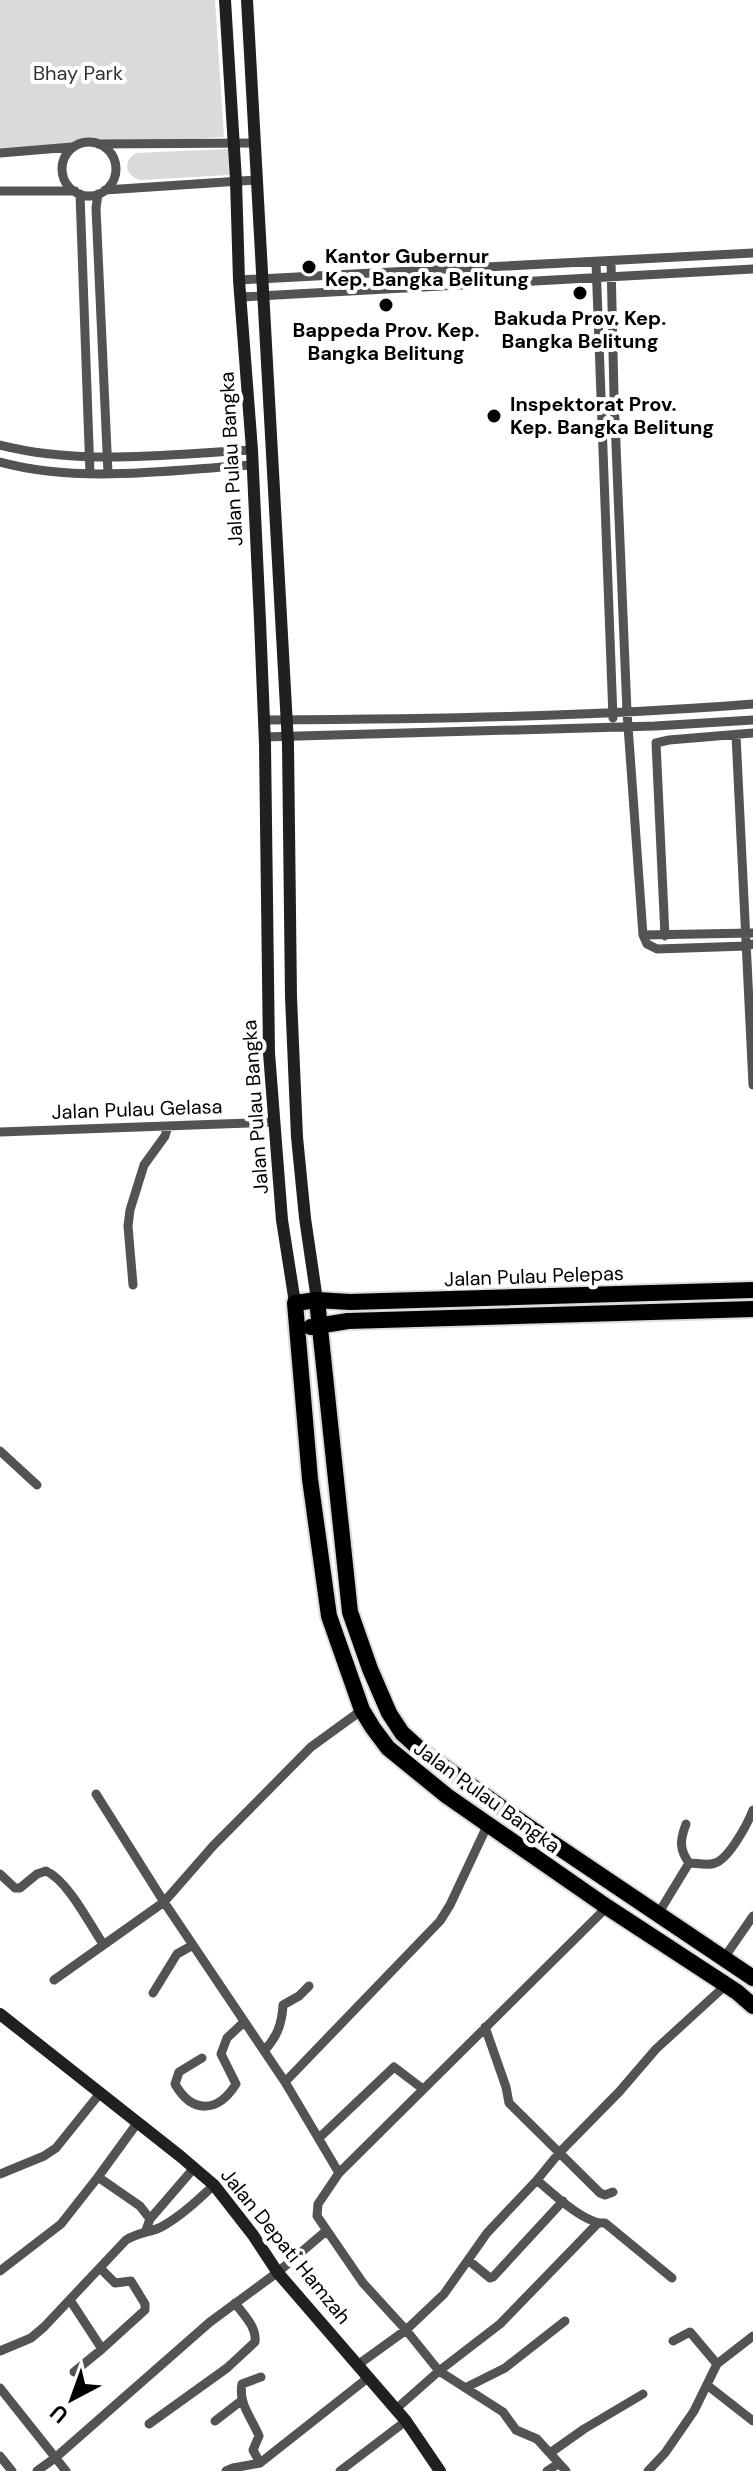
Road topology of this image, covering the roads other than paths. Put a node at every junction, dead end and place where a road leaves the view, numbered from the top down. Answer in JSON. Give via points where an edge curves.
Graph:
{"nodes":[{"id":1,"x":225,"y":0,"type":"edge"},
{"id":2,"x":247,"y":0,"type":"edge"},
{"id":3,"x":233,"y":143,"type":"junction"},
{"id":4,"x":255,"y":143,"type":"junction"},
{"id":5,"x":98,"y":144,"type":"junction"},
{"id":6,"x":73,"y":147,"type":"junction"},
{"id":7,"x":0,"y":153,"type":"edge"},
{"id":8,"x":256,"y":180,"type":"junction"},
{"id":9,"x":236,"y":181,"type":"junction"},
{"id":10,"x":0,"y":191,"type":"edge"},
{"id":11,"x":102,"y":192,"type":"junction"},
{"id":12,"x":77,"y":193,"type":"junction"},
{"id":13,"x":753,"y":253,"type":"edge"},
{"id":14,"x":611,"y":261,"type":"junction"},
{"id":15,"x":596,"y":262,"type":"junction"},
{"id":16,"x":753,"y":269,"type":"edge"},
{"id":17,"x":597,"y":277,"type":"junction"},
{"id":18,"x":612,"y":277,"type":"junction"},
{"id":19,"x":262,"y":279,"type":"junction"},
{"id":20,"x":239,"y":280,"type":"junction"},
{"id":21,"x":263,"y":295,"type":"junction"},
{"id":22,"x":241,"y":297,"type":"junction"},
{"id":23,"x":0,"y":445,"type":"edge"},
{"id":24,"x":252,"y":450,"type":"junction"},
{"id":25,"x":107,"y":457,"type":"junction"},
{"id":26,"x":89,"y":458,"type":"junction"},
{"id":27,"x":0,"y":462,"type":"edge"},
{"id":28,"x":252,"y":465,"type":"junction"},
{"id":29,"x":108,"y":473,"type":"junction"},
{"id":30,"x":90,"y":474,"type":"junction"},
{"id":31,"x":753,"y":704,"type":"edge"},
{"id":32,"x":612,"y":712,"type":"junction"},
{"id":33,"x":627,"y":712,"type":"junction"},
{"id":34,"x":264,"y":720,"type":"junction"},
{"id":35,"x":286,"y":720,"type":"junction"},
{"id":36,"x":753,"y":720,"type":"edge"},
{"id":37,"x":629,"y":726,"type":"junction"},
{"id":38,"x":647,"y":726,"type":"junction"},
{"id":39,"x":613,"y":727,"type":"junction"},
{"id":40,"x":753,"y":733,"type":"edge"},
{"id":41,"x":736,"y":735,"type":"junction"},
{"id":42,"x":287,"y":736,"type":"junction"},
{"id":43,"x":264,"y":737,"type":"junction"},
{"id":44,"x":656,"y":743,"type":"junction"},
{"id":45,"x":753,"y":827,"type":"edge"},
{"id":46,"x":741,"y":828,"type":"junction"},
{"id":47,"x":750,"y":932,"type":"edge"},
{"id":48,"x":643,"y":935,"type":"junction"},
{"id":49,"x":665,"y":936,"type":"junction"},
{"id":50,"x":750,"y":945,"type":"edge"},
{"id":51,"x":753,"y":1085,"type":"edge"},
{"id":52,"x":275,"y":1122,"type":"junction"},
{"id":53,"x":168,"y":1126,"type":"junction"},
{"id":54,"x":0,"y":1132,"type":"edge"},
{"id":55,"x":133,"y":1285,"type":"dead end"},
{"id":56,"x":753,"y":1290,"type":"edge"},
{"id":57,"x":317,"y":1300,"type":"junction"},
{"id":58,"x":295,"y":1303,"type":"junction"},
{"id":59,"x":753,"y":1309,"type":"edge"},
{"id":60,"x":319,"y":1326,"type":"junction"},
{"id":61,"x":298,"y":1329,"type":"junction"},
{"id":62,"x":0,"y":1451,"type":"edge"},
{"id":63,"x":37,"y":1485,"type":"dead end"},
{"id":64,"x":362,"y":1710,"type":"junction"},
{"id":65,"x":96,"y":1794,"type":"dead end"},
{"id":66,"x":753,"y":1810,"type":"edge"},
{"id":67,"x":488,"y":1824,"type":"junction"},
{"id":68,"x":686,"y":1824,"type":"dead end"},
{"id":69,"x":689,"y":1863,"type":"junction"},
{"id":70,"x":590,"y":1868,"type":"junction"},
{"id":71,"x":0,"y":1874,"type":"edge"},
{"id":72,"x":577,"y":1886,"type":"junction"},
{"id":73,"x":164,"y":1902,"type":"junction"},
{"id":74,"x":607,"y":1907,"type":"junction"},
{"id":75,"x":658,"y":1914,"type":"junction"},
{"id":76,"x":753,"y":1916,"type":"edge"},
{"id":77,"x":103,"y":1944,"type":"junction"},
{"id":78,"x":193,"y":1945,"type":"junction"},
{"id":79,"x":724,"y":1958,"type":"junction"},
{"id":80,"x":753,"y":1978,"type":"edge"},
{"id":81,"x":54,"y":1980,"type":"dead end"},
{"id":82,"x":726,"y":1985,"type":"junction"},
{"id":83,"x":309,"y":1986,"type":"dead end"},
{"id":84,"x":153,"y":1993,"type":"dead end"},
{"id":85,"x":753,"y":2006,"type":"edge"},
{"id":86,"x":0,"y":2014,"type":"edge"},
{"id":87,"x":244,"y":2022,"type":"junction"},
{"id":88,"x":485,"y":2027,"type":"junction"},
{"id":89,"x":264,"y":2051,"type":"junction"},
{"id":90,"x":202,"y":2058,"type":"dead end"},
{"id":91,"x":285,"y":2082,"type":"junction"},
{"id":92,"x":423,"y":2089,"type":"junction"},
{"id":93,"x":101,"y":2092,"type":"junction"},
{"id":94,"x":138,"y":2122,"type":"junction"},
{"id":95,"x":319,"y":2138,"type":"junction"},
{"id":96,"x":559,"y":2153,"type":"junction"},
{"id":97,"x":194,"y":2168,"type":"junction"},
{"id":98,"x":1,"y":2171,"type":"edge"},
{"id":99,"x":339,"y":2173,"type":"junction"},
{"id":100,"x":98,"y":2177,"type":"junction"},
{"id":101,"x":537,"y":2180,"type":"junction"},
{"id":102,"x":214,"y":2185,"type":"junction"},
{"id":103,"x":613,"y":2192,"type":"dead end"},
{"id":104,"x":563,"y":2201,"type":"junction"},
{"id":105,"x":150,"y":2219,"type":"junction"},
{"id":106,"x":598,"y":2223,"type":"junction"},
{"id":107,"x":146,"y":2230,"type":"junction"},
{"id":108,"x":326,"y":2231,"type":"junction"},
{"id":109,"x":468,"y":2260,"type":"junction"},
{"id":110,"x":100,"y":2268,"type":"junction"},
{"id":111,"x":0,"y":2271,"type":"edge"},
{"id":112,"x":278,"y":2272,"type":"junction"},
{"id":113,"x":672,"y":2278,"type":"dead end"},
{"id":114,"x":70,"y":2300,"type":"junction"},
{"id":115,"x":235,"y":2303,"type":"junction"},
{"id":116,"x":565,"y":2321,"type":"dead end"},
{"id":117,"x":406,"y":2330,"type":"junction"},
{"id":118,"x":753,"y":2336,"type":"edge"},
{"id":119,"x":673,"y":2341,"type":"dead end"},
{"id":120,"x":102,"y":2349,"type":"junction"},
{"id":121,"x":0,"y":2351,"type":"edge"},
{"id":122,"x":359,"y":2364,"type":"junction"},
{"id":123,"x":717,"y":2364,"type":"junction"},
{"id":124,"x":439,"y":2371,"type":"junction"},
{"id":125,"x":74,"y":2372,"type":"dead end"},
{"id":126,"x":261,"y":2377,"type":"dead end"},
{"id":127,"x":369,"y":2377,"type":"junction"},
{"id":128,"x":707,"y":2385,"type":"junction"},
{"id":129,"x":467,"y":2387,"type":"junction"},
{"id":130,"x":0,"y":2388,"type":"edge"},
{"id":131,"x":643,"y":2394,"type":"dead end"},
{"id":132,"x":241,"y":2401,"type":"junction"},
{"id":133,"x":396,"y":2409,"type":"junction"},
{"id":134,"x":215,"y":2421,"type":"dead end"},
{"id":135,"x":406,"y":2421,"type":"junction"},
{"id":136,"x":753,"y":2421,"type":"edge"},
{"id":137,"x":149,"y":2424,"type":"dead end"},
{"id":138,"x":550,"y":2453,"type":"junction"},
{"id":139,"x":0,"y":2456,"type":"edge"},
{"id":140,"x":55,"y":2458,"type":"junction"},
{"id":141,"x":260,"y":2463,"type":"junction"},
{"id":142,"x":562,"y":2468,"type":"edge"},
{"id":143,"x":12,"y":2471,"type":"edge"},
{"id":144,"x":37,"y":2471,"type":"edge"},
{"id":145,"x":66,"y":2471,"type":"edge"},
{"id":146,"x":226,"y":2471,"type":"edge"},
{"id":147,"x":340,"y":2471,"type":"edge"},
{"id":148,"x":440,"y":2471,"type":"edge"},
{"id":149,"x":547,"y":2471,"type":"edge"},
{"id":150,"x":648,"y":2471,"type":"edge"}],
"edges":[{"from":1,"to":3,"type":"main road","name":"Jalan Pulau Bangka"},
{"from":2,"to":4,"type":"main road","name":"Jalan Pulau Bangka"},
{"from":3,"to":4,"type":"street"},
{"from":3,"to":5,"type":"street"},
{"from":3,"to":9,"type":"main road","name":"Jalan Pulau Bangka"},
{"from":4,"to":8,"type":"main road","name":"Jalan Pulau Bangka"},
{"from":5,"to":6,"type":"street"},
{"from":5,"to":11,"type":"street","via":[[115,163],[114,178]]},
{"from":6,"to":7,"type":"street"},
{"from":6,"to":12,"type":"street","via":[[62,170]]},
{"from":8,"to":9,"type":"street"},
{"from":8,"to":19,"type":"main road","name":"Jalan Pulau Bangka"},
{"from":9,"to":11,"type":"street"},
{"from":9,"to":20,"type":"main road","name":"Jalan Pulau Bangka"},
{"from":10,"to":12,"type":"street"},
{"from":11,"to":12,"type":"street"},
{"from":11,"to":25,"type":"street","via":[[96,208]]},
{"from":12,"to":26,"type":"street"},
{"from":13,"to":14,"type":"street"},
{"from":14,"to":15,"type":"street"},
{"from":14,"to":18,"type":"street"},
{"from":15,"to":17,"type":"street"},
{"from":15,"to":19,"type":"street"},
{"from":16,"to":18,"type":"street"},
{"from":17,"to":18,"type":"street"},
{"from":17,"to":21,"type":"street"},
{"from":17,"to":32,"type":"street"},
{"from":18,"to":33,"type":"street"},
{"from":19,"to":20,"type":"street"},
{"from":19,"to":21,"type":"main road","name":"Jalan Pulau Bangka"},
{"from":20,"to":22,"type":"main road","name":"Jalan Pulau Bangka"},
{"from":21,"to":22,"type":"street"},
{"from":21,"to":35,"type":"main road","name":"Jalan Pulau Bangka"},
{"from":22,"to":24,"type":"main road","name":"Jalan Pulau Bangka"},
{"from":23,"to":26,"type":"street"},
{"from":24,"to":25,"type":"street"},
{"from":24,"to":28,"type":"main road","name":"Jalan Pulau Bangka"},
{"from":25,"to":26,"type":"street"},
{"from":25,"to":29,"type":"street"},
{"from":26,"to":30,"type":"street"},
{"from":27,"to":30,"type":"street"},
{"from":28,"to":29,"type":"street"},
{"from":28,"to":34,"type":"main road","name":"Jalan Pulau Bangka"},
{"from":29,"to":30,"type":"street"},
{"from":31,"to":33,"type":"street"},
{"from":32,"to":33,"type":"street"},
{"from":32,"to":35,"type":"street"},
{"from":32,"to":39,"type":"street"},
{"from":33,"to":37,"type":"street"},
{"from":34,"to":35,"type":"street"},
{"from":34,"to":43,"type":"main road","name":"Jalan Pulau Bangka"},
{"from":35,"to":42,"type":"main road","name":"Jalan Pulau Bangka"},
{"from":36,"to":38,"type":"street"},
{"from":37,"to":38,"type":"street"},
{"from":37,"to":39,"type":"street"},
{"from":37,"to":48,"type":"street"},
{"from":38,"to":44,"type":"street"},
{"from":39,"to":42,"type":"street"},
{"from":40,"to":41,"type":"street"},
{"from":41,"to":44,"type":"street"},
{"from":41,"to":46,"type":"street"},
{"from":42,"to":43,"type":"street"},
{"from":42,"to":57,"type":"main road","name":"Jalan Pulau Bangka","via":[[297,1137]]},
{"from":43,"to":52,"type":"main road","name":"Jalan Pulau Bangka","via":[[269,1053]]},
{"from":44,"to":49,"type":"street"},
{"from":45,"to":46,"type":"street"},
{"from":46,"to":47,"type":"street"},
{"from":47,"to":49,"type":"street"},
{"from":47,"to":50,"type":"street"},
{"from":48,"to":49,"type":"street"},
{"from":48,"to":50,"type":"street","via":[[657,949]]},
{"from":50,"to":51,"type":"street"},
{"from":52,"to":53,"type":"street","name":"Jalan Pulau Gelasa"},
{"from":52,"to":58,"type":"main road","name":"Jalan Pulau Bangka"},
{"from":53,"to":54,"type":"street","name":"Jalan Pulau Gelasa"},
{"from":53,"to":55,"type":"street","via":[[144,1165],[130,1210]]},
{"from":56,"to":57,"type":"highway","name":"Jalan Pulau Pelepas"},
{"from":57,"to":58,"type":"highway","name":"Jalan Pulau Pelepas"},
{"from":57,"to":60,"type":"highway","name":"Jalan Pulau Bangka"},
{"from":58,"to":61,"type":"highway","name":"Jalan Pulau Bangka"},
{"from":59,"to":60,"type":"highway","name":"Jalan Pulau Pelepas"},
{"from":60,"to":61,"type":"highway","name":"Jalan Pulau Pelepas"},
{"from":60,"to":70,"type":"highway","name":"Jalan Pulau Bangka","via":[[350,1612],[389,1713],[423,1752]]},
{"from":61,"to":64,"type":"highway","name":"Jalan Pulau Bangka","via":[[310,1479],[329,1616]]},
{"from":62,"to":63,"type":"street"},
{"from":64,"to":67,"type":"highway","name":"Jalan Pulau Bangka","via":[[399,1758]]},
{"from":64,"to":73,"type":"street","via":[[311,1747]]},
{"from":65,"to":73,"type":"street"},
{"from":66,"to":69,"type":"street","via":[[722,1859],[714,1864]]},
{"from":67,"to":72,"type":"highway","name":"Jalan Pulau Bangka"},
{"from":67,"to":91,"type":"street","via":[[440,1921]]},
{"from":68,"to":69,"type":"street","via":[[681,1851]]},
{"from":69,"to":75,"type":"street"},
{"from":70,"to":72,"type":"highway"},
{"from":70,"to":75,"type":"highway","name":"Jalan Pulau Bangka"},
{"from":71,"to":77,"type":"street","via":[[20,1888],[37,1874],[51,1873]]},
{"from":72,"to":74,"type":"highway","name":"Jalan Pulau Bangka"},
{"from":73,"to":77,"type":"street"},
{"from":73,"to":78,"type":"street"},
{"from":74,"to":82,"type":"highway","name":"Jalan Pulau Bangka"},
{"from":74,"to":88,"type":"street"},
{"from":75,"to":79,"type":"highway","name":"Jalan Pulau Bangka"},
{"from":76,"to":79,"type":"street"},
{"from":77,"to":81,"type":"street"},
{"from":78,"to":84,"type":"street","via":[[177,1954]]},
{"from":78,"to":87,"type":"street"},
{"from":79,"to":80,"type":"highway","name":"Jalan Pulau Bangka"},
{"from":82,"to":85,"type":"highway","name":"Jalan Pulau Bangka"},
{"from":82,"to":96,"type":"street","via":[[656,2049]]},
{"from":83,"to":89,"type":"street","via":[[283,2005],[276,2035]]},
{"from":86,"to":93,"type":"main road","name":"Jalan Depati Hamzah"},
{"from":87,"to":89,"type":"street"},
{"from":87,"to":90,"type":"street","via":[[227,2038],[221,2054],[236,2084],[223,2100],[202,2107],[186,2099],[175,2084],[179,2072]]},
{"from":88,"to":92,"type":"street"},
{"from":88,"to":96,"type":"street","via":[[507,2100]]},
{"from":89,"to":91,"type":"street"},
{"from":91,"to":95,"type":"street"},
{"from":92,"to":95,"type":"street","via":[[394,2067]]},
{"from":92,"to":99,"type":"street"},
{"from":93,"to":94,"type":"main road","name":"Jalan Depati Hamzah"},
{"from":93,"to":98,"type":"street","via":[[56,2148]]},
{"from":94,"to":97,"type":"main road","name":"Jalan Depati Hamzah"},
{"from":94,"to":100,"type":"street"},
{"from":95,"to":99,"type":"street"},
{"from":96,"to":101,"type":"street"},
{"from":96,"to":103,"type":"street","via":[[600,2193]]},
{"from":97,"to":102,"type":"main road","name":"Jalan Depati Hamzah"},
{"from":97,"to":105,"type":"street"},
{"from":99,"to":108,"type":"street","via":[[318,2204],[317,2216]]},
{"from":100,"to":105,"type":"street"},
{"from":100,"to":111,"type":"street","via":[[61,2224]]},
{"from":101,"to":104,"type":"street"},
{"from":101,"to":109,"type":"street"},
{"from":102,"to":107,"type":"street","via":[[165,2225]]},
{"from":102,"to":112,"type":"main road","name":"Jalan Depati Hamzah"},
{"from":104,"to":106,"type":"street"},
{"from":104,"to":109,"type":"street","via":[[493,2277]]},
{"from":105,"to":107,"type":"street"},
{"from":106,"to":113,"type":"street","via":[[605,2223]]},
{"from":106,"to":124,"type":"street","via":[[500,2324]]},
{"from":107,"to":110,"type":"street","via":[[126,2240]]},
{"from":108,"to":112,"type":"street"},
{"from":108,"to":117,"type":"street"},
{"from":109,"to":117,"type":"street","via":[[444,2294]]},
{"from":110,"to":114,"type":"street"},
{"from":110,"to":120,"type":"street","via":[[115,2283],[131,2281],[146,2307]]},
{"from":112,"to":115,"type":"street"},
{"from":112,"to":122,"type":"main road","name":"Jalan Depati Hamzah"},
{"from":114,"to":120,"type":"street"},
{"from":114,"to":121,"type":"street","via":[[37,2334]]},
{"from":115,"to":137,"type":"street","via":[[253,2328],[255,2342]]},
{"from":115,"to":140,"type":"street"},
{"from":116,"to":129,"type":"street","via":[[505,2368]]},
{"from":117,"to":122,"type":"street"},
{"from":117,"to":124,"type":"street"},
{"from":118,"to":123,"type":"street"},
{"from":119,"to":123,"type":"street","via":[[690,2332]]},
{"from":120,"to":125,"type":"street"},
{"from":122,"to":127,"type":"main road","name":"Jalan Depati Hamzah"},
{"from":123,"to":128,"type":"street"},
{"from":124,"to":129,"type":"street"},
{"from":124,"to":133,"type":"street"},
{"from":126,"to":132,"type":"street","via":[[242,2384]]},
{"from":127,"to":133,"type":"main road","name":"Jalan Depati Hamzah"},
{"from":127,"to":141,"type":"street"},
{"from":128,"to":136,"type":"street"},
{"from":128,"to":150,"type":"street"},
{"from":129,"to":138,"type":"street"},
{"from":130,"to":140,"type":"street"},
{"from":131,"to":138,"type":"street"},
{"from":132,"to":134,"type":"street"},
{"from":132,"to":141,"type":"street","via":[[259,2436],[253,2450]]},
{"from":133,"to":135,"type":"main road","name":"Jalan Depati Hamzah"},
{"from":135,"to":147,"type":"street"},
{"from":135,"to":148,"type":"main road","name":"Jalan Depati Hamzah"},
{"from":138,"to":142,"type":"street"},
{"from":139,"to":143,"type":"street"},
{"from":140,"to":144,"type":"street"},
{"from":140,"to":145,"type":"street"},
{"from":141,"to":146,"type":"street"},
{"from":142,"to":149,"type":"street"}]}
